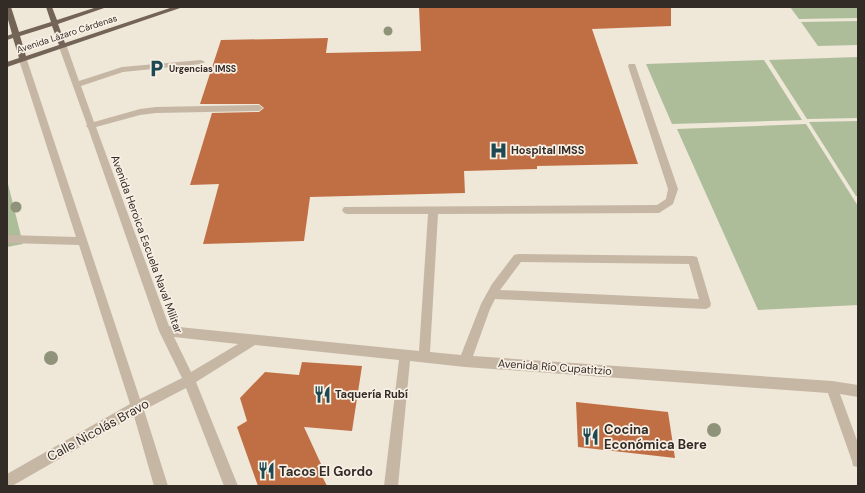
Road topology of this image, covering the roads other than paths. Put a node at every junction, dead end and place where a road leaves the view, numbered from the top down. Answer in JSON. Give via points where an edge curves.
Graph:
{"nodes":[{"id":1,"x":8,"y":7,"type":"edge"},
{"id":2,"x":49,"y":7,"type":"edge"},
{"id":3,"x":104,"y":7,"type":"edge"},
{"id":4,"x":180,"y":7,"type":"edge"},
{"id":5,"x":55,"y":24,"type":"junction"},
{"id":6,"x":16,"y":36,"type":"junction"},
{"id":7,"x":7,"y":38,"type":"edge"},
{"id":8,"x":63,"y":47,"type":"junction"},
{"id":9,"x":23,"y":60,"type":"junction"},
{"id":10,"x":201,"y":62,"type":"dead end"},
{"id":11,"x":7,"y":65,"type":"edge"},
{"id":12,"x":632,"y":66,"type":"dead end"},
{"id":13,"x":76,"y":85,"type":"junction"},
{"id":14,"x":259,"y":108,"type":"dead end"},
{"id":15,"x":90,"y":126,"type":"junction"},
{"id":16,"x":347,"y":210,"type":"dead end"},
{"id":17,"x":433,"y":210,"type":"junction"},
{"id":18,"x":7,"y":239,"type":"edge"},
{"id":19,"x":82,"y":241,"type":"junction"},
{"id":20,"x":492,"y":294,"type":"junction"},
{"id":21,"x":164,"y":331,"type":"junction"},
{"id":22,"x":252,"y":341,"type":"junction"},
{"id":23,"x":405,"y":355,"type":"junction"},
{"id":24,"x":424,"y":356,"type":"junction"},
{"id":25,"x":465,"y":361,"type":"junction"},
{"id":26,"x":189,"y":380,"type":"junction"},
{"id":27,"x":832,"y":387,"type":"junction"},
{"id":28,"x":858,"y":391,"type":"edge"},
{"id":29,"x":137,"y":407,"type":"junction"},
{"id":30,"x":858,"y":462,"type":"edge"},
{"id":31,"x":7,"y":481,"type":"edge"},
{"id":32,"x":161,"y":486,"type":"edge"},
{"id":33,"x":231,"y":486,"type":"edge"},
{"id":34,"x":391,"y":486,"type":"edge"}],
"edges":[{"from":1,"to":6,"type":"main road"},
{"from":2,"to":5,"type":"main road","name":"Avenida Heroica Escuela Naval Militar"},
{"from":3,"to":5,"type":"main road","name":"Avenida Lázaro Cárdenas"},
{"from":4,"to":8,"type":"main road","name":"Avenida Lázaro Cárdenas"},
{"from":5,"to":6,"type":"main road","name":"Avenida Lázaro Cárdenas"},
{"from":5,"to":8,"type":"main road","name":"Avenida Heroica Escuela Naval Militar"},
{"from":6,"to":7,"type":"main road","name":"Avenida Lázaro Cárdenas"},
{"from":6,"to":9,"type":"main road"},
{"from":8,"to":9,"type":"main road","name":"Avenida Lázaro Cárdenas"},
{"from":8,"to":13,"type":"street","name":"Avenida Heroica Escuela Naval Militar"},
{"from":9,"to":11,"type":"main road","name":"Avenida Lázaro Cárdenas"},
{"from":9,"to":19,"type":"street"},
{"from":10,"to":13,"type":"street","via":[[122,70]]},
{"from":12,"to":17,"type":"street","via":[[673,189],[670,201],[659,209]]},
{"from":13,"to":15,"type":"street","name":"Avenida Heroica Escuela Naval Militar"},
{"from":14,"to":15,"type":"street","via":[[156,110]]},
{"from":15,"to":21,"type":"street","name":"Avenida Heroica Escuela Naval Militar"},
{"from":16,"to":17,"type":"street"},
{"from":17,"to":24,"type":"street"},
{"from":18,"to":19,"type":"street"},
{"from":19,"to":29,"type":"street"},
{"from":20,"to":20,"type":"street","via":[[518,258],[693,260],[706,304]]},
{"from":20,"to":25,"type":"street"},
{"from":21,"to":22,"type":"street","name":"Avenida Río Cupatitzio"},
{"from":21,"to":26,"type":"street","name":"Avenida Heroica Escuela Naval Militar"},
{"from":22,"to":23,"type":"street","name":"Avenida Río Cupatitzio"},
{"from":22,"to":26,"type":"street","name":"Calle Nicolás Bravo"},
{"from":23,"to":24,"type":"street","name":"Avenida Río Cupatitzio"},
{"from":23,"to":34,"type":"street"},
{"from":24,"to":25,"type":"street","name":"Avenida Río Cupatitzio"},
{"from":25,"to":27,"type":"street","name":"Avenida Río Cupatitzio"},
{"from":26,"to":29,"type":"street","name":"Calle Nicolás Bravo"},
{"from":26,"to":33,"type":"street","name":"Avenida Heroica Escuela Naval Militar"},
{"from":27,"to":28,"type":"street","name":"Avenida Río Cupatitzio"},
{"from":27,"to":30,"type":"street"},
{"from":29,"to":31,"type":"street","name":"Calle Nicolás Bravo"},
{"from":29,"to":32,"type":"street"}]}
